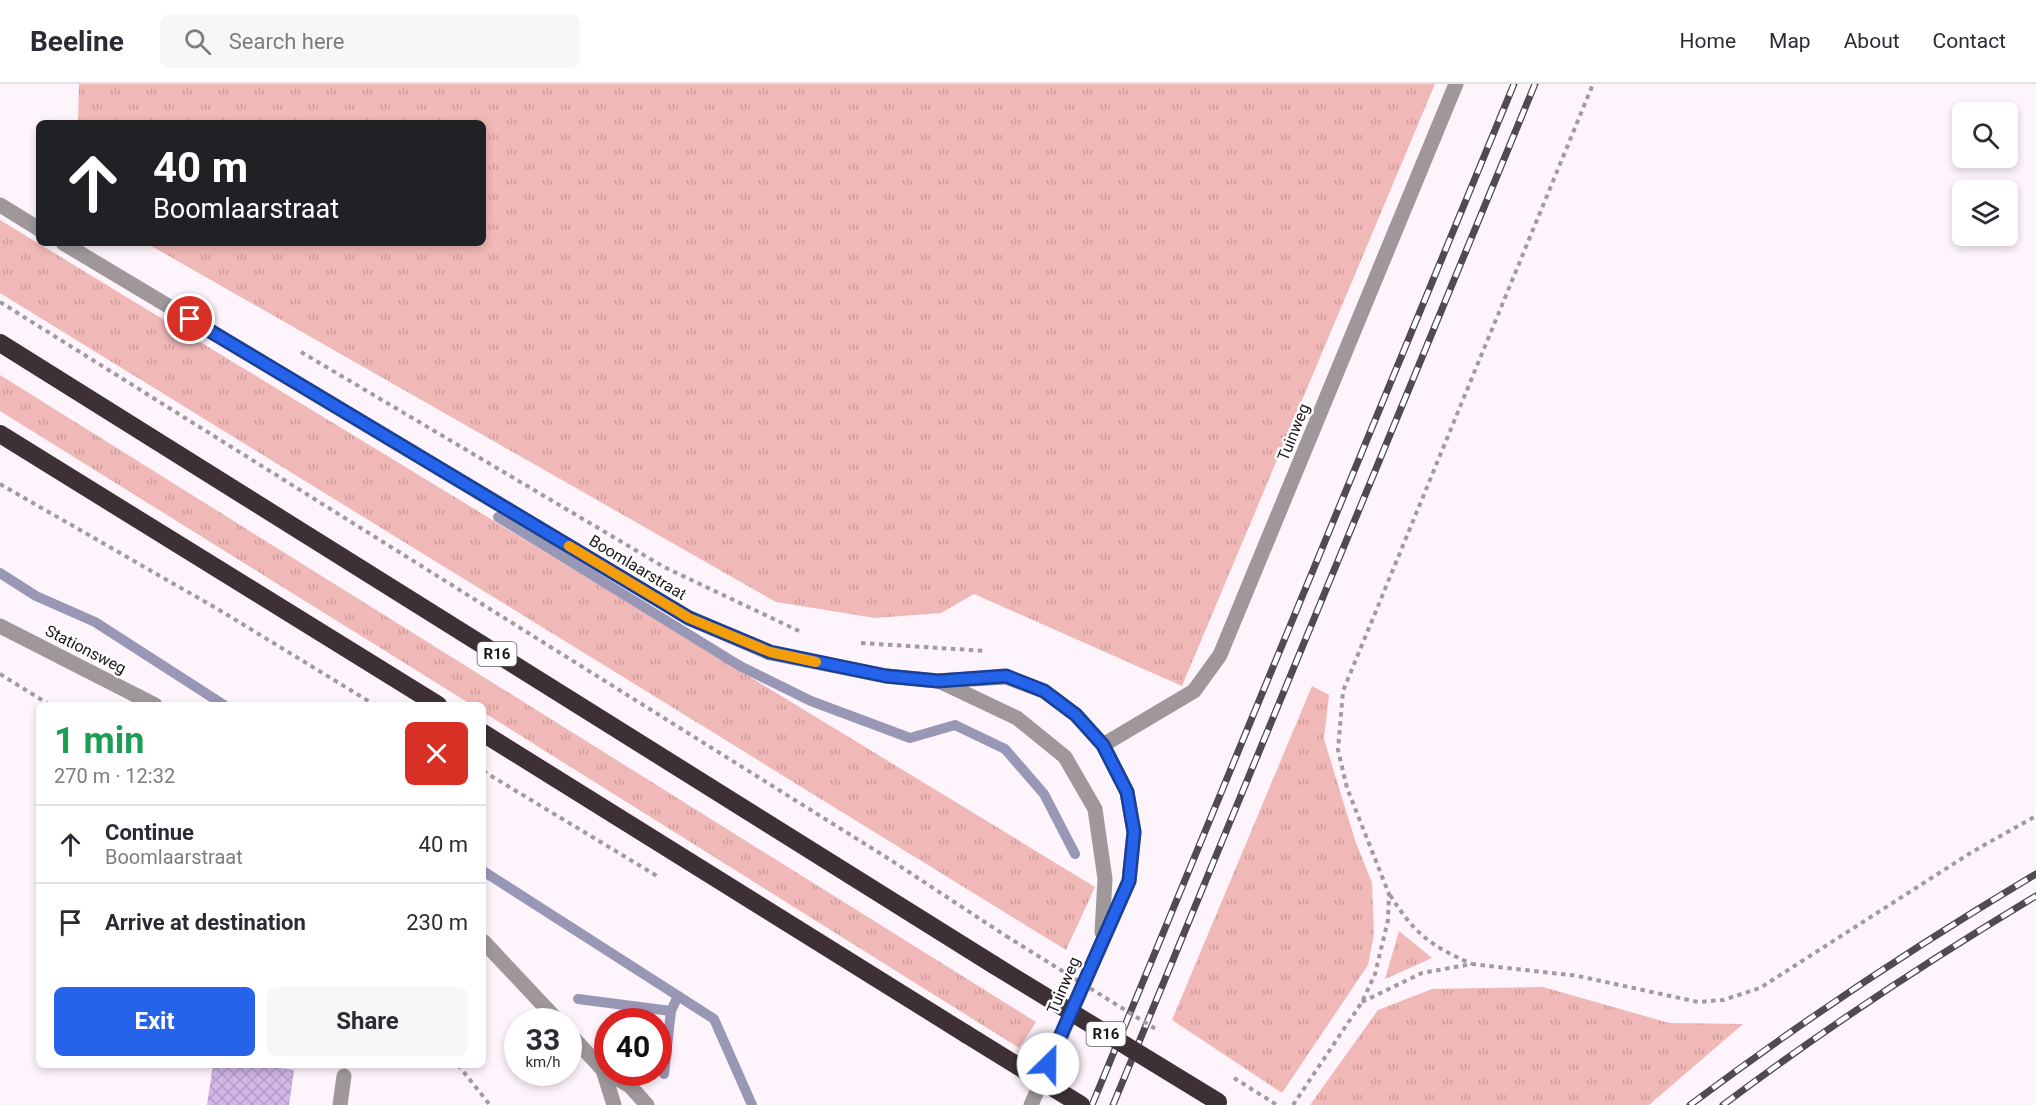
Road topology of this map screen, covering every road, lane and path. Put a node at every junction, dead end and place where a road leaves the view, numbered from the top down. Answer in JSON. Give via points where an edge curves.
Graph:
{"nodes":[{"id":1,"x":1456,"y":84,"type":"edge"},
{"id":2,"x":1593,"y":84,"type":"edge"},
{"id":3,"x":0,"y":205,"type":"edge"},
{"id":4,"x":36,"y":227,"type":"edge"},
{"id":5,"x":68,"y":246,"type":"edge"},
{"id":6,"x":0,"y":302,"type":"edge"},
{"id":7,"x":0,"y":343,"type":"edge"},
{"id":8,"x":298,"y":351,"type":"dead end"},
{"id":9,"x":0,"y":434,"type":"edge"},
{"id":10,"x":0,"y":484,"type":"edge"},
{"id":11,"x":0,"y":626,"type":"edge"},
{"id":12,"x":800,"y":631,"type":"dead end"},
{"id":13,"x":854,"y":643,"type":"dead end"},
{"id":14,"x":997,"y":651,"type":"dead end"},
{"id":15,"x":0,"y":674,"type":"edge"},
{"id":16,"x":938,"y":681,"type":"junction"},
{"id":17,"x":45,"y":702,"type":"edge"},
{"id":18,"x":149,"y":702,"type":"edge"},
{"id":19,"x":370,"y":702,"type":"edge"},
{"id":20,"x":433,"y":702,"type":"edge"},
{"id":21,"x":486,"y":735,"type":"edge"},
{"id":22,"x":1103,"y":745,"type":"junction"},
{"id":23,"x":2036,"y":816,"type":"edge"},
{"id":24,"x":1129,"y":881,"type":"joint"},
{"id":25,"x":1389,"y":894,"type":"junction"},
{"id":26,"x":1101,"y":942,"type":"junction"},
{"id":27,"x":486,"y":944,"type":"edge"},
{"id":28,"x":1472,"y":964,"type":"junction"},
{"id":29,"x":1362,"y":1002,"type":"junction"},
{"id":30,"x":546,"y":1008,"type":"edge"},
{"id":31,"x":1167,"y":1036,"type":"dead end"},
{"id":32,"x":582,"y":1047,"type":"edge"},
{"id":33,"x":594,"y":1060,"type":"edge"},
{"id":34,"x":460,"y":1068,"type":"edge"},
{"id":35,"x":1227,"y":1074,"type":"dead end"},
{"id":36,"x":344,"y":1076,"type":"dead end"},
{"id":37,"x":608,"y":1086,"type":"edge"},
{"id":38,"x":630,"y":1086,"type":"edge"},
{"id":39,"x":340,"y":1105,"type":"edge"},
{"id":40,"x":490,"y":1105,"type":"edge"},
{"id":41,"x":615,"y":1105,"type":"edge"},
{"id":42,"x":647,"y":1105,"type":"edge"},
{"id":43,"x":1031,"y":1105,"type":"edge"},
{"id":44,"x":1081,"y":1105,"type":"edge"},
{"id":45,"x":1222,"y":1105,"type":"edge"},
{"id":46,"x":1277,"y":1105,"type":"edge"},
{"id":47,"x":1293,"y":1105,"type":"edge"}],
"edges":[{"from":1,"to":22,"type":"street","name":"Tuinweg","via":[[1220,655],[1194,690]]},
{"from":2,"to":25,"type":"path","via":[[1343,690],[1338,750],[1347,788]]},
{"from":3,"to":4,"type":"street"},
{"from":5,"to":16,"type":"street","name":"Boomlaarstraat","via":[[689,618],[770,652],[886,676]]},
{"from":6,"to":31,"type":"path","bridge":true},
{"from":7,"to":45,"type":"highway","number":"R16","bridge":true},
{"from":8,"to":12,"type":"path","via":[[663,567]]},
{"from":9,"to":20,"type":"highway"},
{"from":10,"to":19,"type":"path"},
{"from":11,"to":18,"type":"street","name":"Stationsweg"},
{"from":13,"to":14,"type":"path"},
{"from":15,"to":17,"type":"path"},
{"from":16,"to":22,"type":"street","name":"Boomlaarstraat","via":[[1006,676],[1044,691],[1076,715]]},
{"from":16,"to":26,"type":"street","via":[[1017,718],[1065,757],[1095,809],[1105,879]]},
{"from":21,"to":44,"type":"highway","bridge":true},
{"from":22,"to":24,"type":"street","name":"Boomlaarstraat","via":[[1127,792],[1134,832]]},
{"from":23,"to":28,"type":"path","via":[[1972,852],[1760,988],[1723,1000],[1698,1002],[1578,976]]},
{"from":24,"to":26,"type":"street","name":"Tuinweg"},
{"from":25,"to":28,"type":"path","via":[[1429,943]]},
{"from":25,"to":29,"type":"path","via":[[1382,949]]},
{"from":26,"to":43,"type":"street","name":"Tuinweg"},
{"from":27,"to":30,"type":"street"},
{"from":28,"to":29,"type":"path","via":[[1422,973]]},
{"from":29,"to":47,"type":"path"},
{"from":32,"to":33,"type":"street"},
{"from":34,"to":40,"type":"path"},
{"from":35,"to":46,"type":"path","bridge":true},
{"from":36,"to":39,"type":"street"},
{"from":37,"to":41,"type":"street"},
{"from":38,"to":42,"type":"street"}]}
